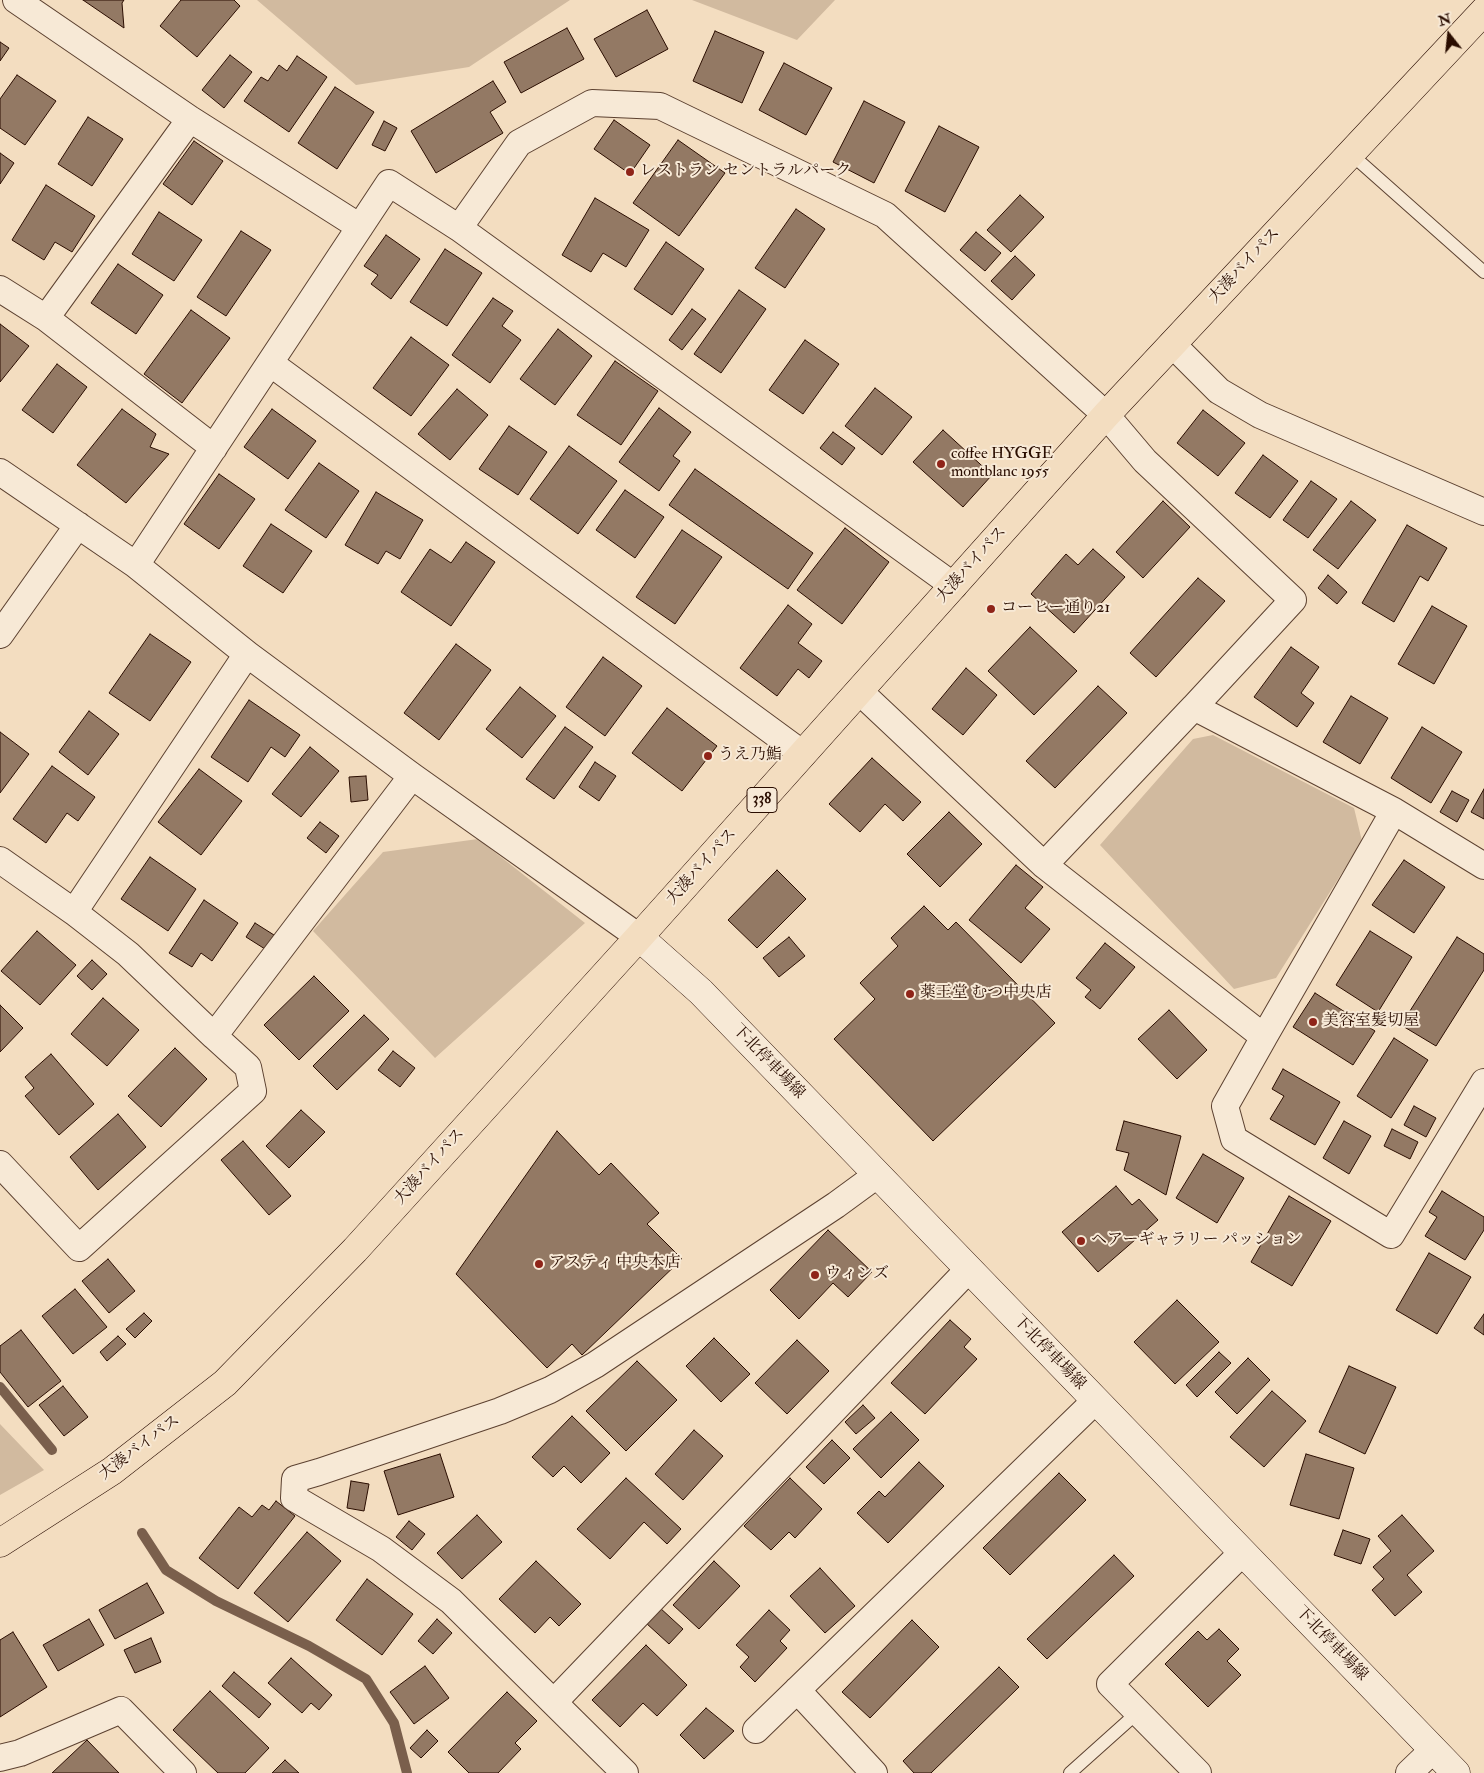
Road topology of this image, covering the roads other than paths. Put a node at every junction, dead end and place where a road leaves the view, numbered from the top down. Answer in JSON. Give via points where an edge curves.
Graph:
{"nodes":[{"id":1,"x":16,"y":0,"type":"edge"},
{"id":2,"x":1484,"y":11,"type":"edge"},
{"id":3,"x":190,"y":119,"type":"junction"},
{"id":4,"x":1351,"y":154,"type":"junction"},
{"id":5,"x":360,"y":227,"type":"junction"},
{"id":6,"x":459,"y":228,"type":"junction"},
{"id":7,"x":1484,"y":272,"type":"edge"},
{"id":8,"x":0,"y":289,"type":"edge"},
{"id":9,"x":46,"y":318,"type":"junction"},
{"id":10,"x":1172,"y":344,"type":"junction"},
{"id":11,"x":270,"y":363,"type":"junction"},
{"id":12,"x":1106,"y":415,"type":"junction"},
{"id":13,"x":214,"y":448,"type":"junction"},
{"id":14,"x":0,"y":472,"type":"edge"},
{"id":15,"x":1484,"y":512,"type":"edge"},
{"id":16,"x":78,"y":525,"type":"junction"},
{"id":17,"x":136,"y":565,"type":"junction"},
{"id":18,"x":954,"y":586,"type":"junction"},
{"id":19,"x":0,"y":635,"type":"edge"},
{"id":20,"x":247,"y":654,"type":"junction"},
{"id":21,"x":859,"y":691,"type":"junction"},
{"id":22,"x":1194,"y":707,"type":"junction"},
{"id":23,"x":803,"y":754,"type":"junction"},
{"id":24,"x":412,"y":776,"type":"junction"},
{"id":25,"x":1394,"y":811,"type":"junction"},
{"id":26,"x":0,"y":860,"type":"edge"},
{"id":27,"x":1044,"y":865,"type":"junction"},
{"id":28,"x":1484,"y":866,"type":"edge"},
{"id":29,"x":74,"y":912,"type":"junction"},
{"id":30,"x":639,"y":937,"type":"junction"},
{"id":31,"x":214,"y":1036,"type":"junction"},
{"id":32,"x":1264,"y":1037,"type":"junction"},
{"id":33,"x":1484,"y":1082,"type":"edge"},
{"id":34,"x":0,"y":1164,"type":"edge"},
{"id":35,"x":877,"y":1175,"type":"junction"},
{"id":36,"x":968,"y":1270,"type":"junction"},
{"id":37,"x":1095,"y":1400,"type":"junction"},
{"id":38,"x":0,"y":1543,"type":"edge"},
{"id":39,"x":1242,"y":1553,"type":"junction"},
{"id":40,"x":797,"y":1690,"type":"junction"},
{"id":41,"x":554,"y":1702,"type":"junction"},
{"id":42,"x":1138,"y":1712,"type":"junction"},
{"id":43,"x":756,"y":1730,"type":"dead end"},
{"id":44,"x":1433,"y":1750,"type":"junction"},
{"id":45,"x":0,"y":1758,"type":"edge"},
{"id":46,"x":182,"y":1773,"type":"edge"},
{"id":47,"x":626,"y":1773,"type":"edge"},
{"id":48,"x":874,"y":1773,"type":"edge"},
{"id":49,"x":1070,"y":1773,"type":"edge"},
{"id":50,"x":1198,"y":1773,"type":"edge"},
{"id":51,"x":1409,"y":1773,"type":"edge"},
{"id":52,"x":1456,"y":1773,"type":"edge"}],
"edges":[{"from":1,"to":3,"type":"street"},
{"from":2,"to":4,"type":"highway","name":"大湊バイパス","number":"338"},
{"from":3,"to":5,"type":"street"},
{"from":3,"to":9,"type":"street"},
{"from":4,"to":7,"type":"lane"},
{"from":4,"to":10,"type":"highway","name":"大湊バイパス","number":"338"},
{"from":5,"to":6,"type":"street","via":[[389,183]]},
{"from":5,"to":11,"type":"street"},
{"from":6,"to":12,"type":"street","via":[[519,143],[592,103],[660,106],[885,215]]},
{"from":6,"to":18,"type":"street"},
{"from":8,"to":9,"type":"street"},
{"from":9,"to":13,"type":"street"},
{"from":10,"to":12,"type":"highway","name":"大湊バイパス","number":"338"},
{"from":10,"to":15,"type":"street","via":[[1219,391],[1260,415]]},
{"from":11,"to":13,"type":"street"},
{"from":11,"to":23,"type":"street"},
{"from":12,"to":18,"type":"highway","name":"大湊バイパス","number":"338"},
{"from":12,"to":22,"type":"street","via":[[1145,462],[1293,600]]},
{"from":13,"to":17,"type":"street"},
{"from":14,"to":16,"type":"street"},
{"from":16,"to":17,"type":"street"},
{"from":16,"to":19,"type":"street"},
{"from":17,"to":20,"type":"street"},
{"from":18,"to":21,"type":"highway","name":"大湊バイパス","number":"338"},
{"from":20,"to":24,"type":"street"},
{"from":20,"to":29,"type":"street"},
{"from":21,"to":23,"type":"highway","name":"大湊バイパス","number":"338"},
{"from":21,"to":27,"type":"street"},
{"from":22,"to":25,"type":"street"},
{"from":22,"to":27,"type":"street"},
{"from":23,"to":30,"type":"highway","name":"大湊バイパス","number":"338"},
{"from":24,"to":30,"type":"street"},
{"from":24,"to":31,"type":"street"},
{"from":25,"to":28,"type":"street"},
{"from":25,"to":32,"type":"street"},
{"from":26,"to":29,"type":"street"},
{"from":27,"to":32,"type":"street"},
{"from":29,"to":31,"type":"street","via":[[128,954]]},
{"from":30,"to":35,"type":"main road","name":"下北停車場線","via":[[701,992]]},
{"from":30,"to":38,"type":"highway","name":"大湊バイパス","number":"338","via":[[355,1250],[225,1383],[112,1471]]},
{"from":31,"to":34,"type":"street","via":[[248,1068],[253,1091],[79,1248]]},
{"from":32,"to":33,"type":"street","via":[[1225,1106],[1234,1139],[1391,1235]]},
{"from":35,"to":36,"type":"main road","name":"下北停車場線"},
{"from":35,"to":41,"type":"street","via":[[594,1365],[550,1390],[491,1414],[295,1479],[294,1498],[381,1549],[451,1601]]},
{"from":36,"to":37,"type":"main road","name":"下北停車場線"},
{"from":36,"to":41,"type":"street"},
{"from":37,"to":39,"type":"main road","name":"下北停車場線"},
{"from":37,"to":40,"type":"street"},
{"from":39,"to":42,"type":"street","via":[[1110,1684]]},
{"from":39,"to":44,"type":"main road","name":"下北停車場線"},
{"from":40,"to":43,"type":"street"},
{"from":40,"to":48,"type":"street"},
{"from":41,"to":47,"type":"street"},
{"from":42,"to":49,"type":"lane"},
{"from":42,"to":50,"type":"street"},
{"from":44,"to":51,"type":"street"},
{"from":44,"to":52,"type":"main road","name":"下北停車場線"},
{"from":45,"to":46,"type":"street","via":[[20,1753],[121,1710]]}]}
